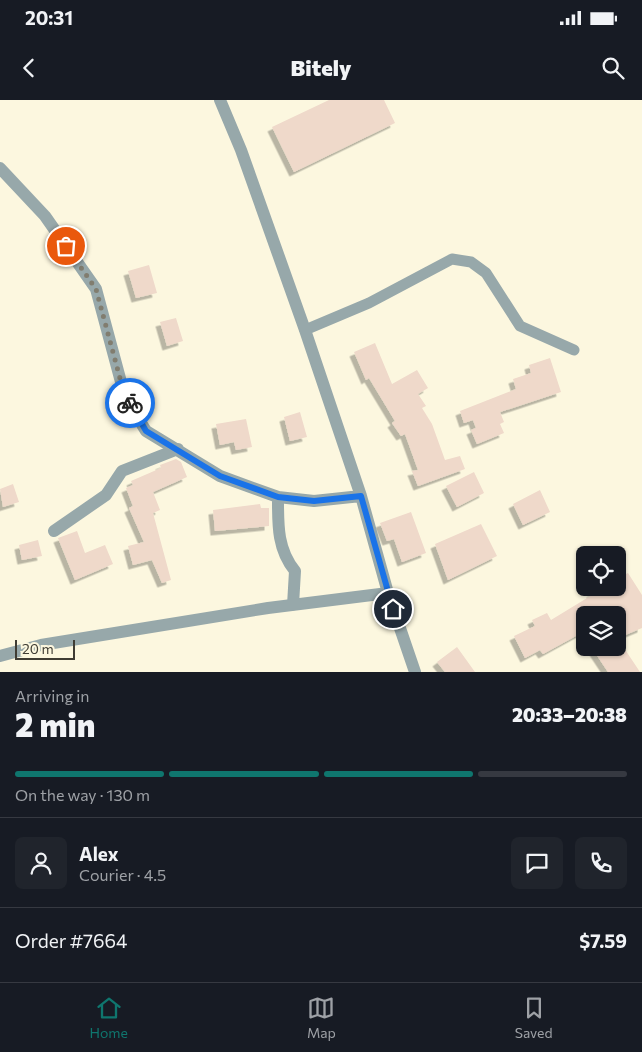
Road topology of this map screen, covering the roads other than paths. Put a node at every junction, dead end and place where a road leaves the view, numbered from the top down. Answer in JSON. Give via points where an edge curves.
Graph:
{"nodes":[{"id":1,"x":220,"y":100,"type":"edge"},
{"id":2,"x":0,"y":168,"type":"edge"},
{"id":3,"x":305,"y":330,"type":"junction"},
{"id":4,"x":574,"y":350,"type":"dead end"},
{"id":5,"x":178,"y":449,"type":"junction"},
{"id":6,"x":361,"y":496,"type":"junction"},
{"id":7,"x":278,"y":497,"type":"junction"},
{"id":8,"x":54,"y":531,"type":"dead end"},
{"id":9,"x":388,"y":593,"type":"junction"},
{"id":10,"x":293,"y":605,"type":"junction"},
{"id":11,"x":0,"y":656,"type":"edge"},
{"id":12,"x":415,"y":672,"type":"edge"}],
"edges":[{"from":1,"to":3,"type":"street"},
{"from":2,"to":5,"type":"street","via":[[46,216],[96,289],[121,382],[146,431]]},
{"from":3,"to":4,"type":"lane","via":[[369,303],[452,259],[471,262],[486,273],[520,326]]},
{"from":3,"to":6,"type":"street"},
{"from":5,"to":7,"type":"street","via":[[220,476]]},
{"from":5,"to":8,"type":"street","via":[[122,471],[106,495]]},
{"from":6,"to":7,"type":"street","via":[[314,501]]},
{"from":6,"to":9,"type":"street"},
{"from":7,"to":10,"type":"street","via":[[279,536],[286,561],[294,570]]},
{"from":9,"to":10,"type":"street"},
{"from":9,"to":12,"type":"street"},
{"from":10,"to":11,"type":"street","via":[[41,645]]}]}
